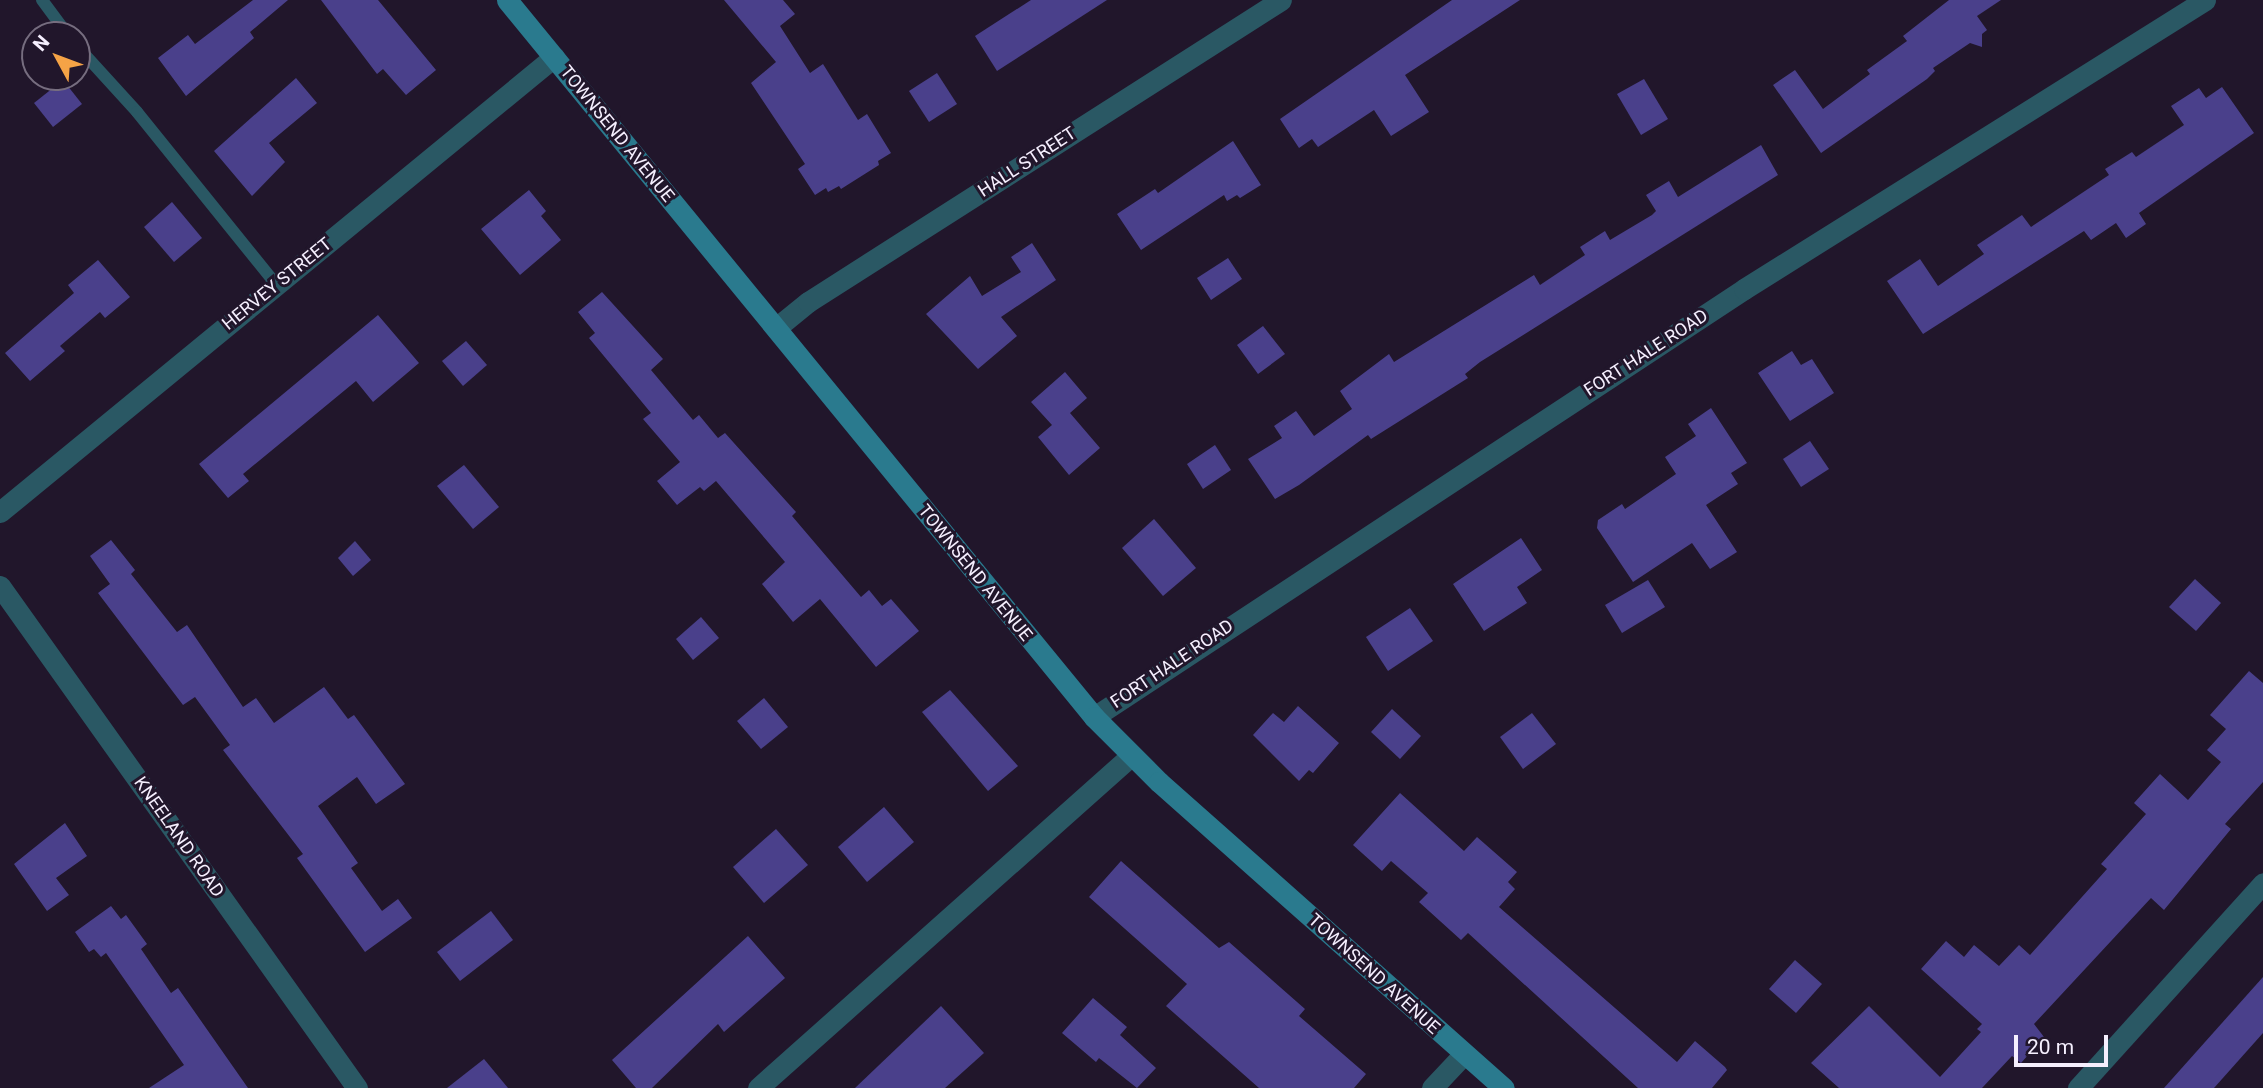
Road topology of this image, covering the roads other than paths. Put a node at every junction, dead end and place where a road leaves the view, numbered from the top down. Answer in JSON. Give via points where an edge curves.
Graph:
{"nodes":[{"id":1,"x":42,"y":0,"type":"edge"},
{"id":2,"x":508,"y":0,"type":"edge"},
{"id":3,"x":1281,"y":0,"type":"edge"},
{"id":4,"x":2206,"y":0,"type":"edge"},
{"id":5,"x":58,"y":21,"type":"edge"},
{"id":6,"x":554,"y":57,"type":"junction"},
{"id":7,"x":91,"y":61,"type":"edge"},
{"id":8,"x":276,"y":284,"type":"junction"},
{"id":9,"x":776,"y":328,"type":"junction"},
{"id":10,"x":0,"y":512,"type":"edge"},
{"id":11,"x":0,"y":586,"type":"edge"},
{"id":12,"x":1094,"y":718,"type":"junction"},
{"id":13,"x":1130,"y":756,"type":"junction"},
{"id":14,"x":2263,"y":883,"type":"edge"},
{"id":15,"x":1464,"y":1054,"type":"junction"},
{"id":16,"x":357,"y":1088,"type":"edge"},
{"id":17,"x":758,"y":1088,"type":"edge"},
{"id":18,"x":1432,"y":1088,"type":"edge"},
{"id":19,"x":1504,"y":1088,"type":"edge"},
{"id":20,"x":2078,"y":1088,"type":"edge"}],
"edges":[{"from":1,"to":5,"type":"lane"},
{"from":2,"to":6,"type":"main road","name":"TOWNSEND AVENUE"},
{"from":3,"to":9,"type":"street","name":"HALL STREET","via":[[808,302]]},
{"from":4,"to":12,"type":"street","name":"FORT HALE ROAD","via":[[1744,289]]},
{"from":6,"to":8,"type":"street","name":"HERVEY STREET"},
{"from":6,"to":9,"type":"main road","name":"TOWNSEND AVENUE"},
{"from":7,"to":8,"type":"lane"},
{"from":8,"to":10,"type":"street","name":"HERVEY STREET"},
{"from":9,"to":12,"type":"main road","name":"TOWNSEND AVENUE"},
{"from":11,"to":16,"type":"street","name":"KNEELAND ROAD"},
{"from":12,"to":13,"type":"main road","name":"TOWNSEND AVENUE"},
{"from":13,"to":15,"type":"main road","name":"TOWNSEND AVENUE"},
{"from":13,"to":17,"type":"street"},
{"from":14,"to":20,"type":"street"},
{"from":15,"to":18,"type":"street"},
{"from":15,"to":19,"type":"main road","name":"TOWNSEND AVENUE"}]}
